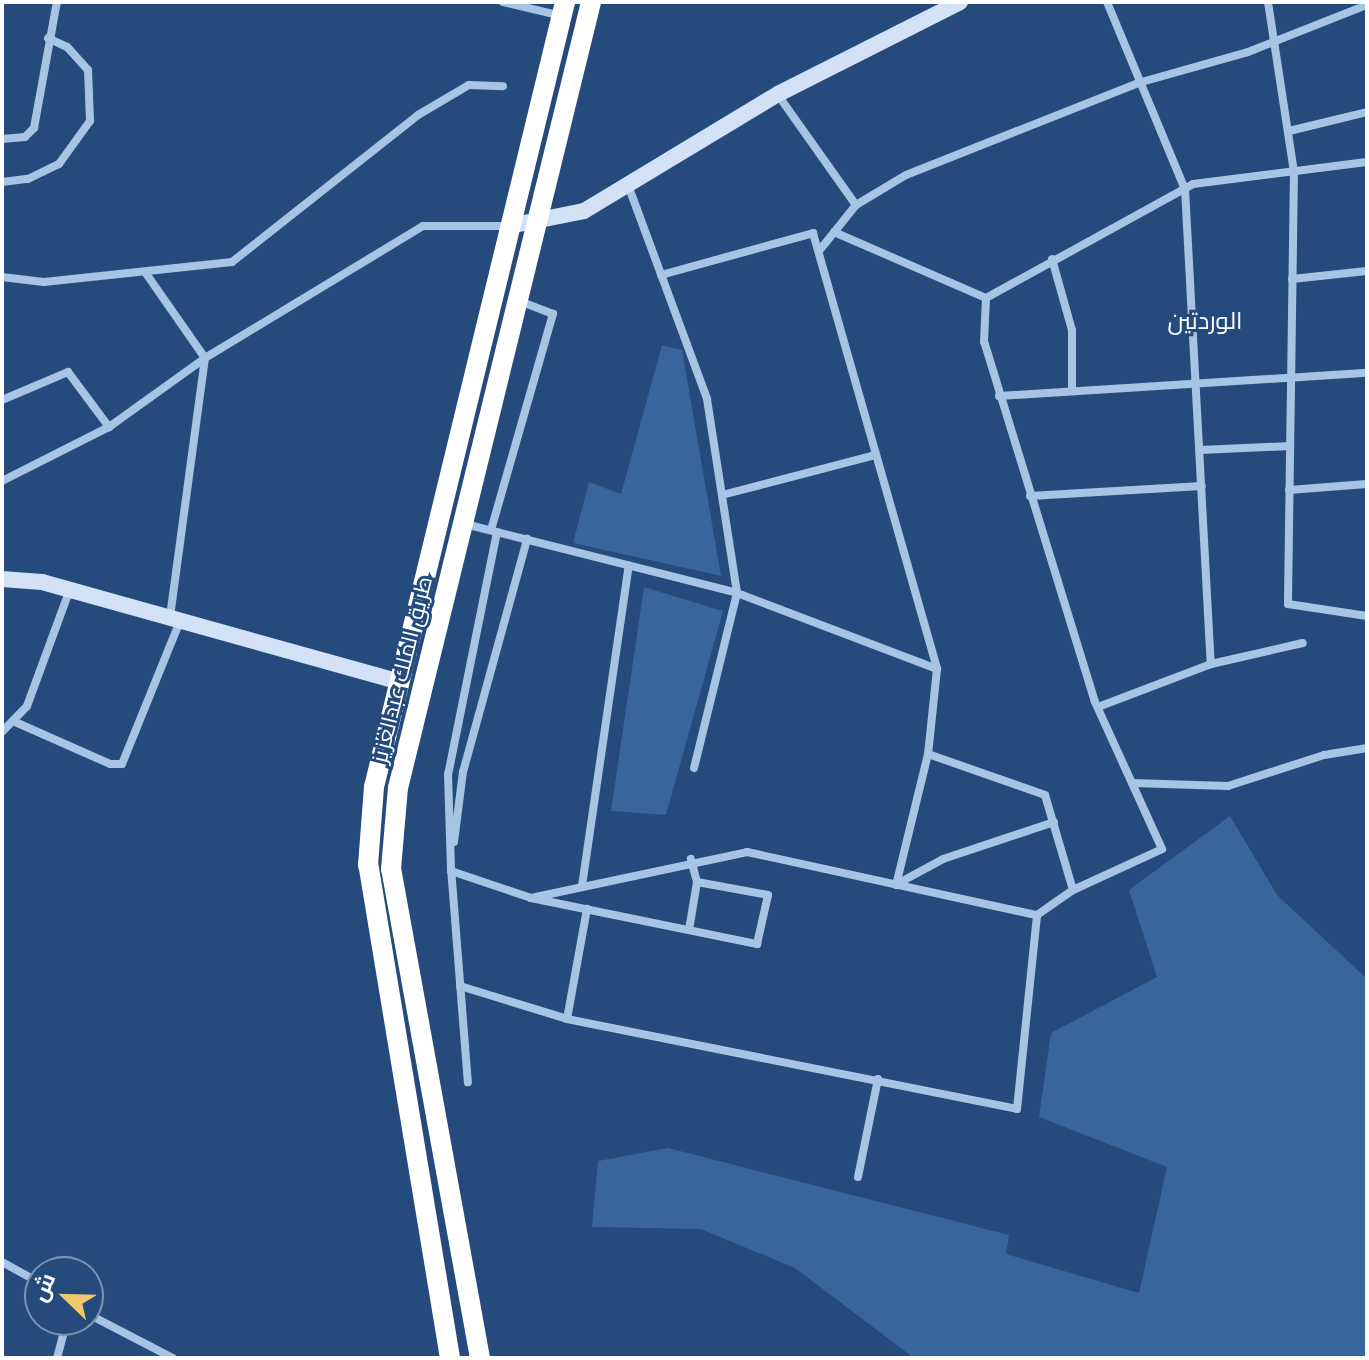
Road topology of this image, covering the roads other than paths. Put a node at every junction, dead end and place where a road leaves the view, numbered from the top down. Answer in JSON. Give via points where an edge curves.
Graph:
{"nodes":[{"id":1,"x":57,"y":2,"type":"edge"},
{"id":2,"x":503,"y":2,"type":"edge"},
{"id":3,"x":591,"y":2,"type":"edge"},
{"id":4,"x":960,"y":2,"type":"edge"},
{"id":5,"x":1107,"y":2,"type":"edge"},
{"id":6,"x":1268,"y":2,"type":"edge"},
{"id":7,"x":1367,"y":5,"type":"edge"},
{"id":8,"x":564,"y":9,"type":"edge"},
{"id":9,"x":1274,"y":37,"type":"junction"},
{"id":10,"x":48,"y":38,"type":"junction"},
{"id":11,"x":1138,"y":83,"type":"junction"},
{"id":12,"x":503,"y":86,"type":"dead end"},
{"id":13,"x":778,"y":94,"type":"junction"},
{"id":14,"x":1367,"y":112,"type":"edge"},
{"id":15,"x":1289,"y":131,"type":"junction"},
{"id":16,"x":2,"y":139,"type":"edge"},
{"id":17,"x":1367,"y":162,"type":"edge"},
{"id":18,"x":1294,"y":171,"type":"junction"},
{"id":19,"x":2,"y":182,"type":"edge"},
{"id":20,"x":628,"y":185,"type":"junction"},
{"id":21,"x":1185,"y":189,"type":"junction"},
{"id":22,"x":856,"y":205,"type":"junction"},
{"id":23,"x":538,"y":224,"type":"junction"},
{"id":24,"x":514,"y":225,"type":"junction"},
{"id":25,"x":834,"y":232,"type":"junction"},
{"id":26,"x":819,"y":251,"type":"junction"},
{"id":27,"x":1052,"y":259,"type":"junction"},
{"id":28,"x":1367,"y":271,"type":"edge"},
{"id":29,"x":145,"y":272,"type":"junction"},
{"id":30,"x":661,"y":275,"type":"junction"},
{"id":31,"x":2,"y":277,"type":"edge"},
{"id":32,"x":1292,"y":279,"type":"junction"},
{"id":33,"x":986,"y":298,"type":"junction"},
{"id":34,"x":519,"y":301,"type":"junction"},
{"id":35,"x":205,"y":358,"type":"junction"},
{"id":36,"x":1367,"y":373,"type":"edge"},
{"id":37,"x":1291,"y":380,"type":"junction"},
{"id":38,"x":1196,"y":386,"type":"junction"},
{"id":39,"x":1072,"y":388,"type":"junction"},
{"id":40,"x":999,"y":396,"type":"junction"},
{"id":41,"x":2,"y":400,"type":"edge"},
{"id":42,"x":109,"y":427,"type":"junction"},
{"id":43,"x":1290,"y":446,"type":"junction"},
{"id":44,"x":1200,"y":450,"type":"junction"},
{"id":45,"x":876,"y":455,"type":"junction"},
{"id":46,"x":2,"y":481,"type":"edge"},
{"id":47,"x":1367,"y":484,"type":"edge"},
{"id":48,"x":1202,"y":486,"type":"junction"},
{"id":49,"x":1289,"y":490,"type":"junction"},
{"id":50,"x":722,"y":495,"type":"junction"},
{"id":51,"x":1030,"y":496,"type":"junction"},
{"id":52,"x":464,"y":524,"type":"junction"},
{"id":53,"x":494,"y":531,"type":"junction"},
{"id":54,"x":527,"y":539,"type":"junction"},
{"id":55,"x":629,"y":565,"type":"junction"},
{"id":56,"x":2,"y":579,"type":"edge"},
{"id":57,"x":69,"y":592,"type":"junction"},
{"id":58,"x":737,"y":593,"type":"junction"},
{"id":59,"x":1367,"y":616,"type":"edge"},
{"id":60,"x":175,"y":619,"type":"junction"},
{"id":61,"x":1303,"y":643,"type":"dead end"},
{"id":62,"x":1211,"y":664,"type":"junction"},
{"id":63,"x":937,"y":669,"type":"junction"},
{"id":64,"x":400,"y":682,"type":"junction"},
{"id":65,"x":1098,"y":707,"type":"junction"},
{"id":66,"x":13,"y":721,"type":"junction"},
{"id":67,"x":2,"y":732,"type":"edge"},
{"id":68,"x":1367,"y":748,"type":"edge"},
{"id":69,"x":928,"y":754,"type":"junction"},
{"id":70,"x":694,"y":768,"type":"dead end"},
{"id":71,"x":1132,"y":783,"type":"junction"},
{"id":72,"x":1054,"y":822,"type":"junction"},
{"id":73,"x":691,"y":859,"type":"junction"},
{"id":74,"x":451,"y":871,"type":"junction"},
{"id":75,"x":697,"y":882,"type":"junction"},
{"id":76,"x":896,"y":885,"type":"junction"},
{"id":77,"x":582,"y":886,"type":"junction"},
{"id":78,"x":1073,"y":890,"type":"junction"},
{"id":79,"x":531,"y":898,"type":"junction"},
{"id":80,"x":587,"y":909,"type":"junction"},
{"id":81,"x":1037,"y":915,"type":"junction"},
{"id":82,"x":689,"y":930,"type":"junction"},
{"id":83,"x":460,"y":986,"type":"junction"},
{"id":84,"x":567,"y":1019,"type":"junction"},
{"id":85,"x":878,"y":1079,"type":"junction"},
{"id":86,"x":468,"y":1082,"type":"dead end"},
{"id":87,"x":858,"y":1177,"type":"dead end"},
{"id":88,"x":2,"y":1262,"type":"edge"},
{"id":89,"x":24,"y":1274,"type":"edge"},
{"id":90,"x":104,"y":1322,"type":"edge"},
{"id":91,"x":63,"y":1336,"type":"edge"},
{"id":92,"x":448,"y":1356,"type":"edge"},
{"id":93,"x":57,"y":1358,"type":"edge"},
{"id":94,"x":173,"y":1358,"type":"edge"},
{"id":95,"x":480,"y":1358,"type":"edge"}],
"edges":[{"from":1,"to":10,"type":"street"},
{"from":2,"to":8,"type":"street"},
{"from":3,"to":23,"type":"highway","name":"طريق الملك عبدالعزيز"},
{"from":4,"to":13,"type":"street"},
{"from":5,"to":11,"type":"street"},
{"from":6,"to":9,"type":"street"},
{"from":7,"to":9,"type":"street"},
{"from":8,"to":24,"type":"highway","name":"طريق الملك عبدالعزيز"},
{"from":9,"to":11,"type":"street","via":[[1248,52]]},
{"from":9,"to":15,"type":"street"},
{"from":10,"to":16,"type":"street","via":[[34,128],[25,137]]},
{"from":10,"to":19,"type":"street","via":[[67,47],[88,70],[90,121],[59,164],[28,179]]},
{"from":11,"to":21,"type":"street"},
{"from":11,"to":22,"type":"street","via":[[906,175]]},
{"from":12,"to":29,"type":"street","via":[[469,85],[418,115],[232,262]]},
{"from":13,"to":20,"type":"street"},
{"from":13,"to":22,"type":"street"},
{"from":14,"to":15,"type":"street"},
{"from":15,"to":18,"type":"street"},
{"from":17,"to":18,"type":"street"},
{"from":18,"to":21,"type":"street"},
{"from":18,"to":32,"type":"street"},
{"from":20,"to":23,"type":"street","via":[[584,211]]},
{"from":20,"to":30,"type":"street"},
{"from":21,"to":27,"type":"street"},
{"from":21,"to":38,"type":"street"},
{"from":22,"to":25,"type":"street"},
{"from":23,"to":24,"type":"street"},
{"from":23,"to":34,"type":"highway","name":"طريق الملك عبدالعزيز"},
{"from":24,"to":35,"type":"street","via":[[423,226]]},
{"from":24,"to":64,"type":"highway","name":"طريق الملك عبدالعزيز"},
{"from":25,"to":26,"type":"street"},
{"from":25,"to":33,"type":"street"},
{"from":26,"to":30,"type":"street","via":[[813,233]]},
{"from":26,"to":45,"type":"street"},
{"from":27,"to":33,"type":"street"},
{"from":27,"to":39,"type":"street","via":[[1072,330]]},
{"from":28,"to":32,"type":"street"},
{"from":29,"to":31,"type":"street","via":[[44,282]]},
{"from":29,"to":35,"type":"street"},
{"from":30,"to":50,"type":"street","via":[[707,399]]},
{"from":32,"to":37,"type":"street"},
{"from":33,"to":40,"type":"street","via":[[984,342]]},
{"from":34,"to":52,"type":"highway","name":"طريق الملك عبدالعزيز"},
{"from":34,"to":53,"type":"street","via":[[553,314]]},
{"from":35,"to":42,"type":"street"},
{"from":35,"to":60,"type":"street"},
{"from":36,"to":37,"type":"street"},
{"from":37,"to":38,"type":"street"},
{"from":37,"to":43,"type":"street"},
{"from":38,"to":39,"type":"street"},
{"from":38,"to":44,"type":"street"},
{"from":39,"to":40,"type":"street"},
{"from":40,"to":51,"type":"street"},
{"from":41,"to":42,"type":"street","via":[[68,372]]},
{"from":42,"to":46,"type":"street"},
{"from":43,"to":44,"type":"street"},
{"from":43,"to":49,"type":"street"},
{"from":44,"to":48,"type":"street"},
{"from":45,"to":50,"type":"street"},
{"from":45,"to":63,"type":"street"},
{"from":47,"to":49,"type":"street"},
{"from":48,"to":51,"type":"street"},
{"from":48,"to":62,"type":"street"},
{"from":49,"to":59,"type":"street","via":[[1288,604]]},
{"from":50,"to":58,"type":"street"},
{"from":51,"to":65,"type":"street"},
{"from":52,"to":53,"type":"street"},
{"from":52,"to":95,"type":"highway","name":"طريق الملك عبدالعزيز","via":[[398,788],[391,869]]},
{"from":53,"to":54,"type":"street"},
{"from":53,"to":74,"type":"street","via":[[448,774]]},
{"from":54,"to":55,"type":"street"},
{"from":54,"to":74,"type":"street","via":[[463,772]]},
{"from":55,"to":58,"type":"street"},
{"from":55,"to":77,"type":"street"},
{"from":56,"to":57,"type":"street"},
{"from":57,"to":60,"type":"street"},
{"from":57,"to":66,"type":"street","via":[[27,706]]},
{"from":58,"to":63,"type":"street"},
{"from":58,"to":70,"type":"street"},
{"from":60,"to":64,"type":"street"},
{"from":60,"to":66,"type":"street","via":[[122,764]]},
{"from":61,"to":62,"type":"street"},
{"from":62,"to":65,"type":"street"},
{"from":63,"to":69,"type":"street"},
{"from":64,"to":92,"type":"highway","name":"طريق الملك عبدالعزيز","via":[[374,787],[368,865]]},
{"from":65,"to":71,"type":"street"},
{"from":66,"to":67,"type":"street"},
{"from":68,"to":71,"type":"street","via":[[1228,786]]},
{"from":69,"to":72,"type":"street","via":[[1045,795]]},
{"from":69,"to":76,"type":"street"},
{"from":71,"to":78,"type":"street","via":[[1162,849]]},
{"from":72,"to":76,"type":"street","via":[[943,859]]},
{"from":72,"to":78,"type":"street"},
{"from":73,"to":75,"type":"street"},
{"from":73,"to":76,"type":"street","via":[[747,852]]},
{"from":73,"to":77,"type":"street"},
{"from":74,"to":79,"type":"street"},
{"from":74,"to":83,"type":"street"},
{"from":75,"to":82,"type":"street"},
{"from":75,"to":82,"type":"street","via":[[768,895],[757,944]]},
{"from":76,"to":81,"type":"street"},
{"from":77,"to":79,"type":"street"},
{"from":78,"to":81,"type":"street"},
{"from":79,"to":80,"type":"street"},
{"from":80,"to":82,"type":"street"},
{"from":80,"to":84,"type":"street"},
{"from":81,"to":85,"type":"street","via":[[1017,1109]]},
{"from":83,"to":84,"type":"street"},
{"from":83,"to":86,"type":"street"},
{"from":84,"to":85,"type":"street"},
{"from":85,"to":87,"type":"street"},
{"from":88,"to":89,"type":"street"},
{"from":90,"to":94,"type":"street"},
{"from":91,"to":93,"type":"street"}]}
